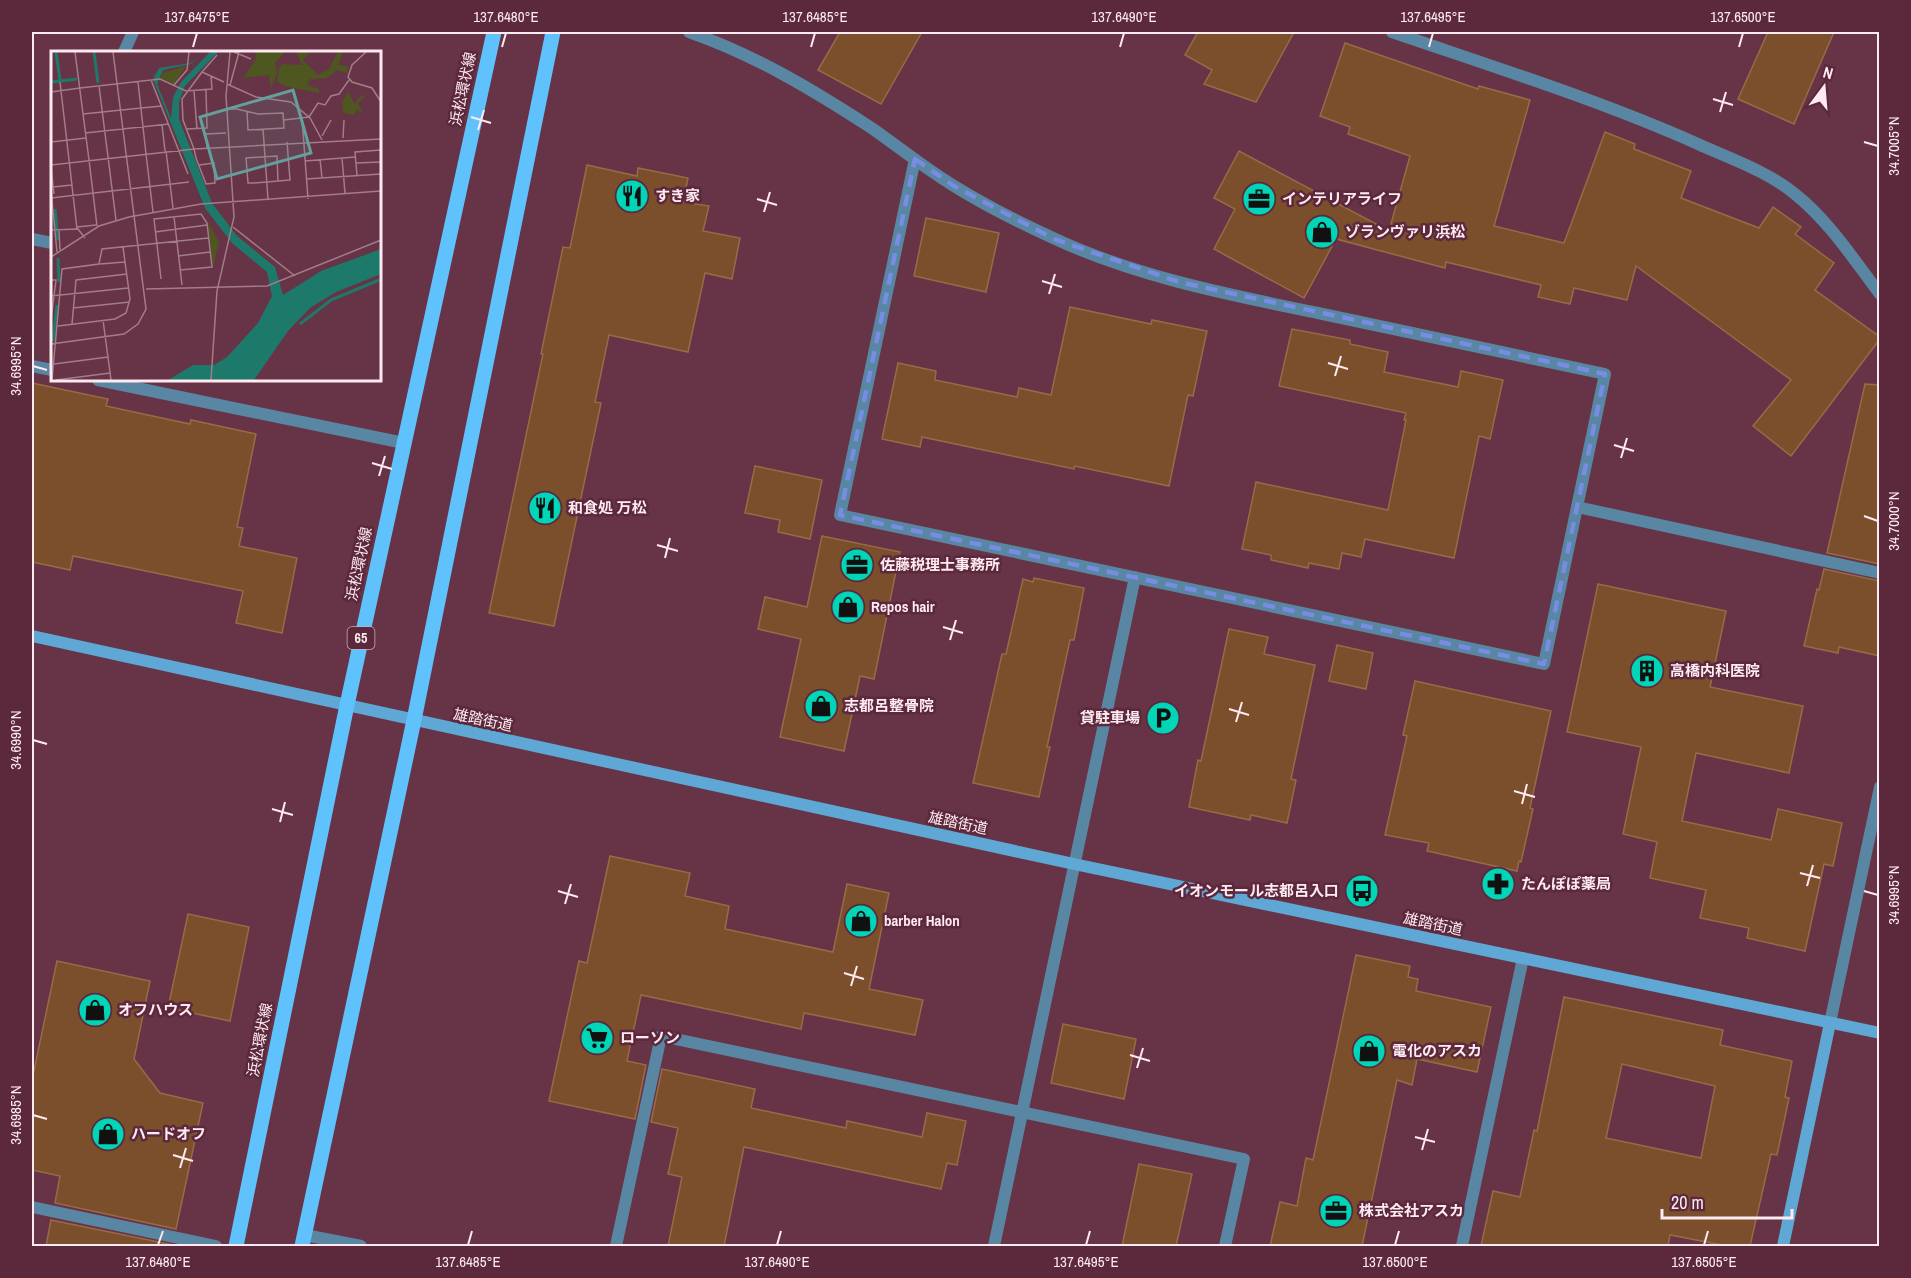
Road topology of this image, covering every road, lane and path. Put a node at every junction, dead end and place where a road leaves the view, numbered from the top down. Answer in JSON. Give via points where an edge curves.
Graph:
{"nodes":[{"id":1,"x":133,"y":32,"type":"edge"},
{"id":2,"x":494,"y":32,"type":"edge"},
{"id":3,"x":553,"y":32,"type":"edge"},
{"id":4,"x":689,"y":32,"type":"edge"},
{"id":5,"x":1392,"y":32,"type":"edge"},
{"id":6,"x":124,"y":51,"type":"edge"},
{"id":7,"x":915,"y":159,"type":"junction"},
{"id":8,"x":32,"y":239,"type":"edge"},
{"id":9,"x":51,"y":243,"type":"edge"},
{"id":10,"x":1880,"y":294,"type":"edge"},
{"id":11,"x":32,"y":366,"type":"edge"},
{"id":12,"x":51,"y":370,"type":"edge"},
{"id":13,"x":103,"y":381,"type":"edge"},
{"id":14,"x":404,"y":443,"type":"junction"},
{"id":15,"x":1577,"y":507,"type":"junction"},
{"id":16,"x":1880,"y":573,"type":"edge"},
{"id":17,"x":1135,"y":577,"type":"junction"},
{"id":18,"x":32,"y":636,"type":"edge"},
{"id":19,"x":346,"y":705,"type":"junction"},
{"id":20,"x":414,"y":720,"type":"junction"},
{"id":21,"x":1880,"y":788,"type":"edge"},
{"id":22,"x":1074,"y":864,"type":"junction"},
{"id":23,"x":1523,"y":958,"type":"junction"},
{"id":24,"x":1830,"y":1023,"type":"junction"},
{"id":25,"x":1880,"y":1033,"type":"edge"},
{"id":26,"x":1022,"y":1112,"type":"junction"},
{"id":27,"x":32,"y":1207,"type":"edge"},
{"id":28,"x":304,"y":1240,"type":"edge"},
{"id":29,"x":216,"y":1246,"type":"edge"},
{"id":30,"x":236,"y":1246,"type":"edge"},
{"id":31,"x":361,"y":1246,"type":"edge"},
{"id":32,"x":616,"y":1246,"type":"edge"},
{"id":33,"x":994,"y":1246,"type":"edge"},
{"id":34,"x":1225,"y":1246,"type":"edge"},
{"id":35,"x":1462,"y":1246,"type":"edge"},
{"id":36,"x":1783,"y":1246,"type":"edge"}],
"edges":[{"from":1,"to":6,"type":"street"},
{"from":2,"to":14,"type":"main road","name":"浜松環状線","number":"65"},
{"from":3,"to":20,"type":"main road"},
{"from":4,"to":7,"type":"street","via":[[792,79]]},
{"from":5,"to":10,"type":"street","via":[[1657,127],[1770,178],[1816,213]]},
{"from":7,"to":15,"type":"street","via":[[1006,215],[1118,263],[1247,298],[1605,374]]},
{"from":7,"to":17,"type":"street","via":[[840,515]]},
{"from":8,"to":9,"type":"street"},
{"from":11,"to":12,"type":"street"},
{"from":13,"to":14,"type":"street"},
{"from":14,"to":19,"type":"main road","name":"浜松環状線","number":"65"},
{"from":15,"to":16,"type":"street"},
{"from":15,"to":17,"type":"street","via":[[1544,664]]},
{"from":17,"to":22,"type":"street"},
{"from":18,"to":19,"type":"street","name":"雄踏街道"},
{"from":19,"to":20,"type":"street","name":"雄踏街道"},
{"from":19,"to":30,"type":"main road","name":"浜松環状線","number":"65"},
{"from":20,"to":22,"type":"street","name":"雄踏街道"},
{"from":20,"to":28,"type":"main road"},
{"from":21,"to":24,"type":"street"},
{"from":22,"to":23,"type":"street","name":"雄踏街道"},
{"from":22,"to":26,"type":"street"},
{"from":23,"to":24,"type":"street","name":"雄踏街道"},
{"from":23,"to":35,"type":"street"},
{"from":24,"to":25,"type":"street","name":"雄踏街道"},
{"from":24,"to":36,"type":"street"},
{"from":26,"to":32,"type":"street","via":[[661,1036]]},
{"from":26,"to":33,"type":"street"},
{"from":26,"to":34,"type":"street","via":[[1244,1159]]},
{"from":27,"to":29,"type":"street"},
{"from":28,"to":31,"type":"street"}]}
